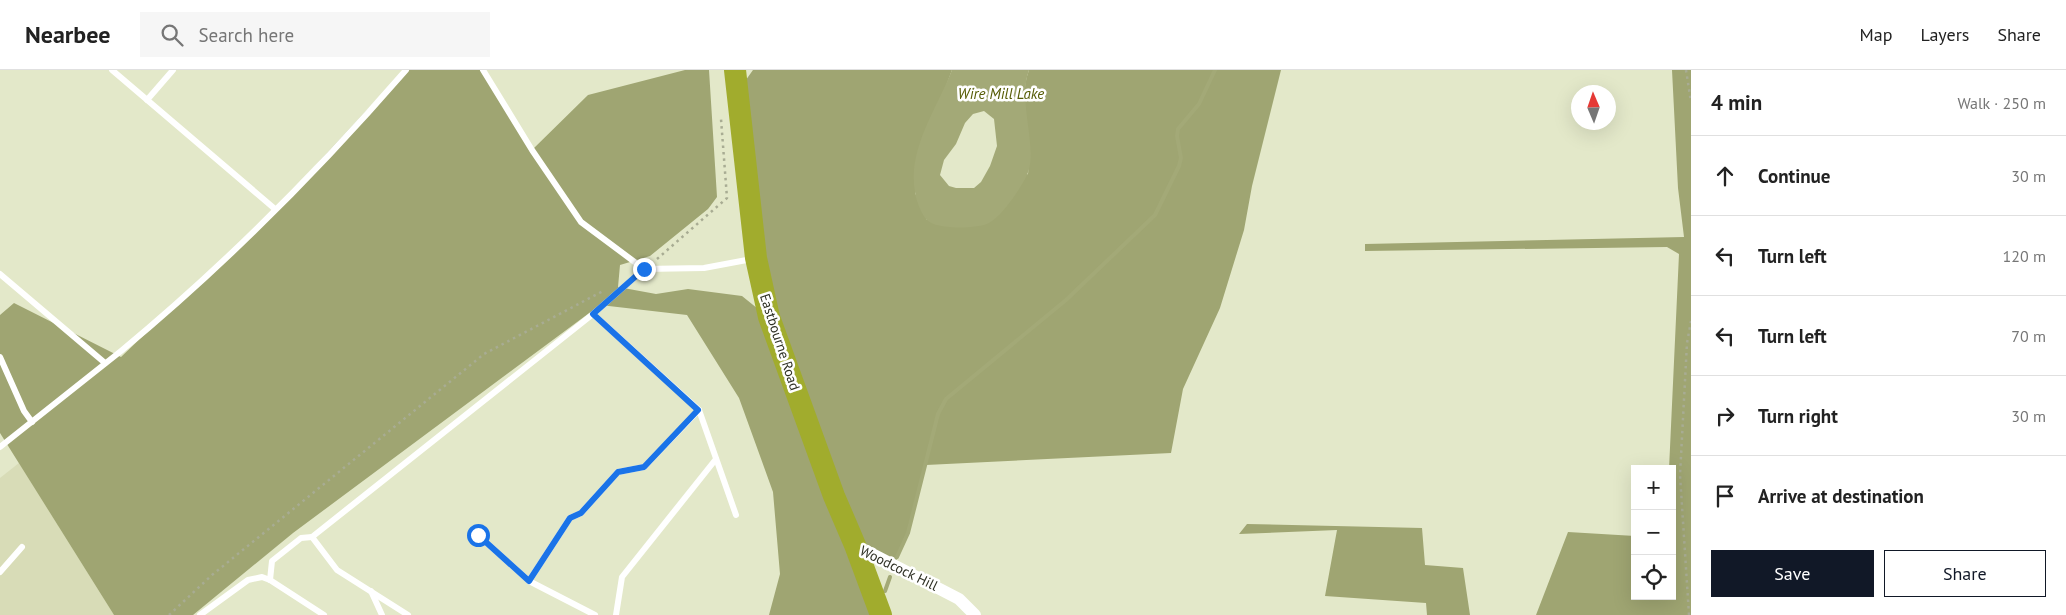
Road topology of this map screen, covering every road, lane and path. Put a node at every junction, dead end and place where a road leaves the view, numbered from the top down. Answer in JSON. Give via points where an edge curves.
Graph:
{"nodes":[{"id":1,"x":112,"y":70,"type":"edge"},
{"id":2,"x":173,"y":70,"type":"edge"},
{"id":3,"x":406,"y":70,"type":"edge"},
{"id":4,"x":482,"y":70,"type":"edge"},
{"id":5,"x":735,"y":70,"type":"edge"},
{"id":6,"x":1686,"y":70,"type":"edge"},
{"id":7,"x":147,"y":100,"type":"junction"},
{"id":8,"x":1691,"y":102,"type":"edge"},
{"id":9,"x":716,"y":208,"type":"dead end"},
{"id":10,"x":275,"y":209,"type":"junction"},
{"id":11,"x":756,"y":258,"type":"junction"},
{"id":12,"x":644,"y":269,"type":"junction"},
{"id":13,"x":0,"y":274,"type":"edge"},
{"id":14,"x":610,"y":287,"type":"dead end"},
{"id":15,"x":593,"y":314,"type":"junction"},
{"id":16,"x":1691,"y":321,"type":"edge"},
{"id":17,"x":0,"y":357,"type":"edge"},
{"id":18,"x":105,"y":363,"type":"junction"},
{"id":19,"x":698,"y":410,"type":"junction"},
{"id":20,"x":32,"y":422,"type":"junction"},
{"id":21,"x":0,"y":447,"type":"edge"},
{"id":22,"x":716,"y":458,"type":"junction"},
{"id":23,"x":736,"y":515,"type":"dead end"},
{"id":24,"x":478,"y":535,"type":"dead end"},
{"id":25,"x":312,"y":538,"type":"junction"},
{"id":26,"x":855,"y":545,"type":"junction"},
{"id":27,"x":22,"y":547,"type":"dead end"},
{"id":28,"x":0,"y":572,"type":"edge"},
{"id":29,"x":270,"y":580,"type":"junction"},
{"id":30,"x":529,"y":581,"type":"junction"},
{"id":31,"x":371,"y":591,"type":"junction"},
{"id":32,"x":169,"y":615,"type":"edge"},
{"id":33,"x":200,"y":615,"type":"edge"},
{"id":34,"x":324,"y":615,"type":"edge"},
{"id":35,"x":382,"y":615,"type":"edge"},
{"id":36,"x":408,"y":615,"type":"edge"},
{"id":37,"x":595,"y":615,"type":"edge"},
{"id":38,"x":616,"y":615,"type":"edge"},
{"id":39,"x":881,"y":615,"type":"edge"},
{"id":40,"x":975,"y":615,"type":"edge"},
{"id":41,"x":1689,"y":615,"type":"edge"}],
"edges":[{"from":1,"to":7,"type":"lane"},
{"from":2,"to":7,"type":"lane"},
{"from":3,"to":10,"type":"lane","via":[[351,134]]},
{"from":4,"to":12,"type":"lane","via":[[581,222]]},
{"from":5,"to":11,"type":"highway","name":"Eastbourne Road"},
{"from":6,"to":8,"type":"path"},
{"from":7,"to":10,"type":"lane"},
{"from":9,"to":12,"type":"path"},
{"from":10,"to":18,"type":"lane","via":[[196,285]]},
{"from":11,"to":12,"type":"lane","via":[[704,268]]},
{"from":11,"to":26,"type":"highway","name":"Eastbourne Road","via":[[769,317]]},
{"from":12,"to":15,"type":"lane"},
{"from":13,"to":18,"type":"lane"},
{"from":14,"to":32,"type":"path","via":[[484,354],[212,575]]},
{"from":15,"to":19,"type":"lane"},
{"from":15,"to":25,"type":"lane"},
{"from":16,"to":41,"type":"path","via":[[1680,475]]},
{"from":17,"to":20,"type":"lane"},
{"from":18,"to":20,"type":"lane"},
{"from":19,"to":22,"type":"lane"},
{"from":19,"to":30,"type":"lane","via":[[644,467],[618,472],[581,513],[570,518]]},
{"from":20,"to":21,"type":"lane"},
{"from":22,"to":23,"type":"lane"},
{"from":22,"to":38,"type":"lane","via":[[622,576]]},
{"from":24,"to":30,"type":"lane"},
{"from":25,"to":29,"type":"lane","via":[[301,538],[272,560]]},
{"from":25,"to":31,"type":"lane","via":[[337,570]]},
{"from":26,"to":39,"type":"highway","name":"Woodcock Hill"},
{"from":26,"to":40,"type":"street","name":"Woodcock Hill","via":[[959,599]]},
{"from":27,"to":28,"type":"lane"},
{"from":29,"to":33,"type":"lane","via":[[262,577],[248,580]]},
{"from":29,"to":34,"type":"lane"},
{"from":30,"to":37,"type":"lane"},
{"from":31,"to":35,"type":"lane"},
{"from":31,"to":36,"type":"lane"}]}
